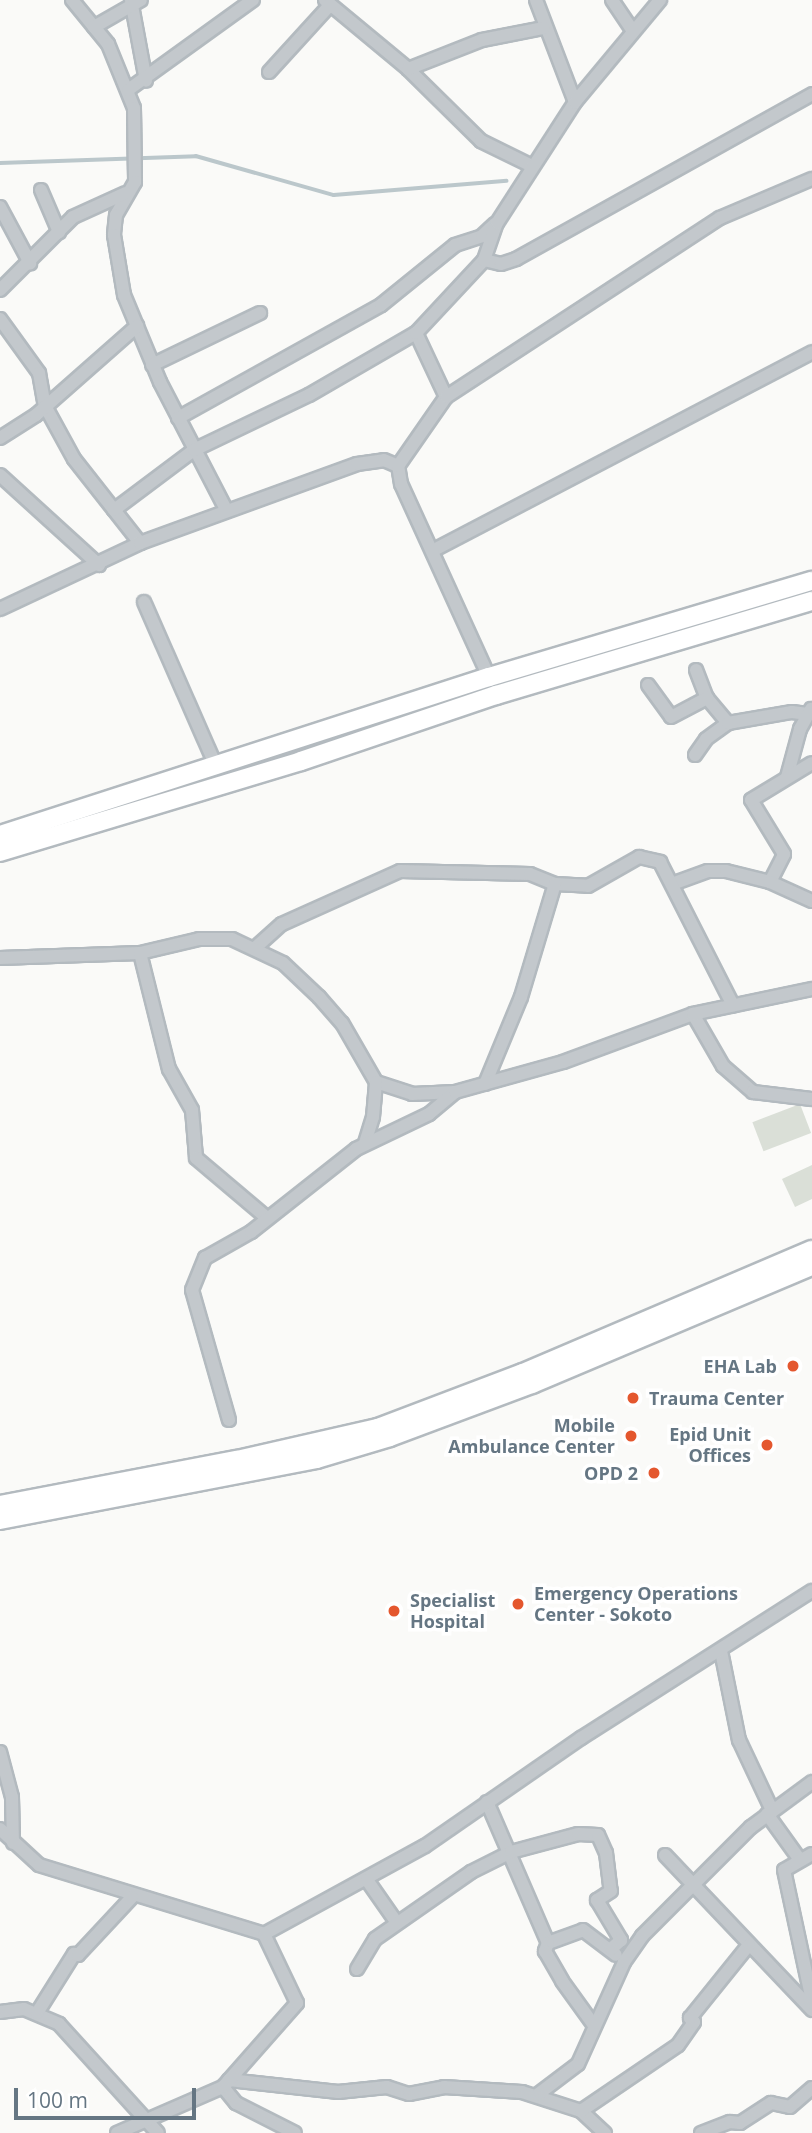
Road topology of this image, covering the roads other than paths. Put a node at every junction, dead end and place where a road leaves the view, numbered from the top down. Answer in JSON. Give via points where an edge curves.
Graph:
{"nodes":[{"id":1,"x":72,"y":0,"type":"edge"},
{"id":2,"x":536,"y":0,"type":"edge"},
{"id":3,"x":612,"y":0,"type":"edge"},
{"id":4,"x":660,"y":0,"type":"edge"},
{"id":5,"x":134,"y":1,"type":"edge"},
{"id":6,"x":250,"y":1,"type":"edge"},
{"id":7,"x":327,"y":3,"type":"edge"},
{"id":8,"x":94,"y":27,"type":"junction"},
{"id":9,"x":544,"y":28,"type":"junction"},
{"id":10,"x":632,"y":30,"type":"junction"},
{"id":11,"x":408,"y":69,"type":"junction"},
{"id":12,"x":270,"y":72,"type":"dead end"},
{"id":13,"x":146,"y":81,"type":"junction"},
{"id":14,"x":128,"y":90,"type":"junction"},
{"id":15,"x":812,"y":94,"type":"edge"},
{"id":16,"x":575,"y":102,"type":"junction"},
{"id":17,"x":532,"y":166,"type":"junction"},
{"id":18,"x":812,"y":178,"type":"edge"},
{"id":19,"x":41,"y":190,"type":"dead end"},
{"id":20,"x":126,"y":193,"type":"junction"},
{"id":21,"x":0,"y":207,"type":"edge"},
{"id":22,"x":497,"y":223,"type":"junction"},
{"id":23,"x":59,"y":232,"type":"junction"},
{"id":24,"x":484,"y":260,"type":"junction"},
{"id":25,"x":30,"y":262,"type":"junction"},
{"id":26,"x":0,"y":290,"type":"edge"},
{"id":27,"x":260,"y":313,"type":"dead end"},
{"id":28,"x":0,"y":319,"type":"edge"},
{"id":29,"x":137,"y":326,"type":"junction"},
{"id":30,"x":416,"y":333,"type":"junction"},
{"id":31,"x":812,"y":352,"type":"edge"},
{"id":32,"x":152,"y":365,"type":"junction"},
{"id":33,"x":446,"y":397,"type":"junction"},
{"id":34,"x":45,"y":406,"type":"junction"},
{"id":35,"x":178,"y":418,"type":"junction"},
{"id":36,"x":0,"y":438,"type":"edge"},
{"id":37,"x":194,"y":450,"type":"junction"},
{"id":38,"x":398,"y":466,"type":"junction"},
{"id":39,"x":0,"y":475,"type":"edge"},
{"id":40,"x":114,"y":510,"type":"junction"},
{"id":41,"x":227,"y":511,"type":"junction"},
{"id":42,"x":140,"y":543,"type":"junction"},
{"id":43,"x":434,"y":550,"type":"junction"},
{"id":44,"x":99,"y":565,"type":"junction"},
{"id":45,"x":812,"y":581,"type":"edge"},
{"id":46,"x":812,"y":601,"type":"edge"},
{"id":47,"x":144,"y":602,"type":"dead end"},
{"id":48,"x":0,"y":609,"type":"edge"},
{"id":49,"x":696,"y":670,"type":"dead end"},
{"id":50,"x":489,"y":677,"type":"junction"},
{"id":51,"x":648,"y":685,"type":"dead end"},
{"id":52,"x":706,"y":698,"type":"junction"},
{"id":53,"x":810,"y":710,"type":"edge"},
{"id":54,"x":728,"y":723,"type":"junction"},
{"id":55,"x":695,"y":755,"type":"dead end"},
{"id":56,"x":812,"y":763,"type":"edge"},
{"id":57,"x":217,"y":768,"type":"junction"},
{"id":58,"x":787,"y":777,"type":"junction"},
{"id":59,"x":0,"y":835,"type":"edge"},
{"id":60,"x":0,"y":852,"type":"edge"},
{"id":61,"x":770,"y":882,"type":"junction"},
{"id":62,"x":555,"y":884,"type":"junction"},
{"id":63,"x":671,"y":884,"type":"junction"},
{"id":64,"x":812,"y":901,"type":"edge"},
{"id":65,"x":255,"y":948,"type":"junction"},
{"id":66,"x":141,"y":953,"type":"junction"},
{"id":67,"x":0,"y":958,"type":"edge"},
{"id":68,"x":812,"y":989,"type":"edge"},
{"id":69,"x":733,"y":1005,"type":"junction"},
{"id":70,"x":693,"y":1014,"type":"junction"},
{"id":71,"x":376,"y":1082,"type":"junction"},
{"id":72,"x":485,"y":1084,"type":"junction"},
{"id":73,"x":454,"y":1092,"type":"junction"},
{"id":74,"x":812,"y":1099,"type":"edge"},
{"id":75,"x":365,"y":1143,"type":"junction"},
{"id":76,"x":267,"y":1218,"type":"junction"},
{"id":77,"x":812,"y":1250,"type":"edge"},
{"id":78,"x":812,"y":1266,"type":"edge"},
{"id":79,"x":229,"y":1420,"type":"dead end"},
{"id":80,"x":0,"y":1505,"type":"edge"},
{"id":81,"x":0,"y":1520,"type":"edge"},
{"id":82,"x":812,"y":1591,"type":"edge"},
{"id":83,"x":721,"y":1651,"type":"junction"},
{"id":84,"x":0,"y":1752,"type":"edge"},
{"id":85,"x":812,"y":1782,"type":"edge"},
{"id":86,"x":486,"y":1802,"type":"junction"},
{"id":87,"x":770,"y":1812,"type":"junction"},
{"id":88,"x":0,"y":1829,"type":"edge"},
{"id":89,"x":13,"y":1843,"type":"junction"},
{"id":90,"x":511,"y":1852,"type":"junction"},
{"id":91,"x":812,"y":1854,"type":"edge"},
{"id":92,"x":665,"y":1855,"type":"dead end"},
{"id":93,"x":800,"y":1860,"type":"junction"},
{"id":94,"x":367,"y":1880,"type":"junction"},
{"id":95,"x":695,"y":1886,"type":"junction"},
{"id":96,"x":132,"y":1897,"type":"junction"},
{"id":97,"x":397,"y":1923,"type":"junction"},
{"id":98,"x":264,"y":1934,"type":"junction"},
{"id":99,"x":548,"y":1943,"type":"junction"},
{"id":100,"x":749,"y":1945,"type":"junction"},
{"id":101,"x":611,"y":1949,"type":"junction"},
{"id":102,"x":624,"y":1962,"type":"junction"},
{"id":103,"x":357,"y":1969,"type":"dead end"},
{"id":104,"x":810,"y":1975,"type":"edge"},
{"id":105,"x":812,"y":2001,"type":"edge"},
{"id":106,"x":812,"y":2010,"type":"edge"},
{"id":107,"x":0,"y":2011,"type":"edge"},
{"id":108,"x":37,"y":2013,"type":"junction"},
{"id":109,"x":593,"y":2024,"type":"junction"},
{"id":110,"x":226,"y":2084,"type":"junction"},
{"id":111,"x":812,"y":2088,"type":"edge"},
{"id":112,"x":537,"y":2095,"type":"junction"},
{"id":113,"x":581,"y":2111,"type":"junction"},
{"id":114,"x":148,"y":2118,"type":"junction"},
{"id":115,"x":117,"y":2133,"type":"edge"},
{"id":116,"x":158,"y":2133,"type":"edge"},
{"id":117,"x":295,"y":2133,"type":"edge"},
{"id":118,"x":605,"y":2133,"type":"edge"},
{"id":119,"x":701,"y":2133,"type":"edge"}],
"edges":[{"from":1,"to":8,"type":"street"},
{"from":2,"to":9,"type":"street"},
{"from":3,"to":10,"type":"street"},
{"from":4,"to":10,"type":"street"},
{"from":5,"to":8,"type":"street"},
{"from":5,"to":13,"type":"street"},
{"from":6,"to":13,"type":"street"},
{"from":7,"to":11,"type":"street"},
{"from":7,"to":12,"type":"street"},
{"from":8,"to":14,"type":"street","via":[[108,44]]},
{"from":9,"to":11,"type":"street","via":[[482,40]]},
{"from":9,"to":16,"type":"street"},
{"from":10,"to":16,"type":"street"},
{"from":11,"to":17,"type":"street","via":[[481,141]]},
{"from":13,"to":14,"type":"street"},
{"from":14,"to":20,"type":"street","via":[[134,108],[135,182]]},
{"from":15,"to":24,"type":"street","via":[[516,259],[501,264]]},
{"from":16,"to":17,"type":"street"},
{"from":17,"to":22,"type":"street"},
{"from":18,"to":33,"type":"street","via":[[720,218]]},
{"from":19,"to":23,"type":"street"},
{"from":20,"to":23,"type":"street","via":[[84,210]]},
{"from":20,"to":29,"type":"street","via":[[116,215],[116,254]]},
{"from":21,"to":25,"type":"street"},
{"from":22,"to":24,"type":"street"},
{"from":22,"to":35,"type":"street","via":[[482,236],[455,244],[381,305]]},
{"from":23,"to":25,"type":"street"},
{"from":24,"to":30,"type":"street"},
{"from":25,"to":26,"type":"street"},
{"from":27,"to":32,"type":"street"},
{"from":28,"to":34,"type":"street","via":[[39,373]]},
{"from":29,"to":32,"type":"street"},
{"from":29,"to":34,"type":"street"},
{"from":30,"to":33,"type":"street"},
{"from":30,"to":37,"type":"street","via":[[309,395]]},
{"from":31,"to":43,"type":"street"},
{"from":32,"to":35,"type":"street"},
{"from":33,"to":38,"type":"street"},
{"from":34,"to":36,"type":"street"},
{"from":34,"to":40,"type":"street","via":[[74,459]]},
{"from":35,"to":37,"type":"street"},
{"from":37,"to":40,"type":"street"},
{"from":37,"to":41,"type":"street"},
{"from":38,"to":41,"type":"street","via":[[384,460],[357,464]]},
{"from":38,"to":43,"type":"street","via":[[401,484]]},
{"from":39,"to":44,"type":"street"},
{"from":40,"to":42,"type":"street"},
{"from":41,"to":42,"type":"street"},
{"from":42,"to":44,"type":"street"},
{"from":43,"to":50,"type":"street"},
{"from":44,"to":48,"type":"street"},
{"from":45,"to":50,"type":"main road"},
{"from":46,"to":60,"type":"main road","via":[[496,695],[301,761]]},
{"from":47,"to":57,"type":"street"},
{"from":49,"to":52,"type":"street"},
{"from":50,"to":57,"type":"main road"},
{"from":51,"to":52,"type":"street","via":[[671,717]]},
{"from":52,"to":54,"type":"street"},
{"from":53,"to":54,"type":"street"},
{"from":53,"to":58,"type":"street"},
{"from":54,"to":55,"type":"street","via":[[706,739]]},
{"from":56,"to":58,"type":"street"},
{"from":57,"to":59,"type":"main road"},
{"from":58,"to":61,"type":"street","via":[[751,800],[784,854]]},
{"from":61,"to":63,"type":"street","via":[[719,870]]},
{"from":61,"to":64,"type":"street"},
{"from":62,"to":63,"type":"street","via":[[588,886],[639,857],[660,862]]},
{"from":62,"to":65,"type":"street","via":[[530,874],[400,871],[282,924]]},
{"from":62,"to":72,"type":"street","via":[[522,997]]},
{"from":63,"to":69,"type":"street"},
{"from":65,"to":66,"type":"street","via":[[232,939],[200,939]]},
{"from":65,"to":71,"type":"street","via":[[283,963],[319,997],[342,1023]]},
{"from":66,"to":67,"type":"street"},
{"from":66,"to":76,"type":"street","via":[[169,1069],[192,1110],[196,1158]]},
{"from":68,"to":69,"type":"street"},
{"from":69,"to":70,"type":"street"},
{"from":70,"to":72,"type":"street","via":[[563,1062]]},
{"from":70,"to":74,"type":"street","via":[[723,1066],[753,1092]]},
{"from":71,"to":73,"type":"street","via":[[412,1094]]},
{"from":71,"to":75,"type":"street"},
{"from":72,"to":73,"type":"street"},
{"from":73,"to":75,"type":"street","via":[[429,1114]]},
{"from":75,"to":76,"type":"street"},
{"from":76,"to":79,"type":"street","via":[[205,1258],[194,1279],[192,1290]]},
{"from":77,"to":80,"type":"main road","via":[[523,1373],[378,1428]]},
{"from":78,"to":81,"type":"main road","via":[[543,1379],[380,1440],[317,1459]]},
{"from":82,"to":83,"type":"street"},
{"from":83,"to":86,"type":"street"},
{"from":83,"to":87,"type":"street","via":[[739,1740]]},
{"from":84,"to":89,"type":"street","via":[[12,1797]]},
{"from":85,"to":87,"type":"street"},
{"from":86,"to":90,"type":"street"},
{"from":86,"to":94,"type":"street"},
{"from":87,"to":93,"type":"street"},
{"from":87,"to":95,"type":"street"},
{"from":88,"to":89,"type":"street"},
{"from":89,"to":96,"type":"street","via":[[39,1865]]},
{"from":90,"to":97,"type":"street","via":[[471,1872]]},
{"from":90,"to":99,"type":"street"},
{"from":90,"to":101,"type":"street","via":[[578,1834],[598,1835],[611,1891],[597,1899],[621,1940]]},
{"from":91,"to":93,"type":"street"},
{"from":92,"to":95,"type":"street"},
{"from":93,"to":104,"type":"street","via":[[784,1870]]},
{"from":94,"to":97,"type":"street"},
{"from":94,"to":98,"type":"street"},
{"from":95,"to":100,"type":"street"},
{"from":95,"to":102,"type":"street","via":[[642,1936]]},
{"from":96,"to":98,"type":"street"},
{"from":96,"to":108,"type":"street","via":[[78,1955],[74,1954]]},
{"from":97,"to":103,"type":"street","via":[[375,1939]]},
{"from":98,"to":110,"type":"street","via":[[297,2003]]},
{"from":99,"to":101,"type":"street","via":[[583,1930]]},
{"from":99,"to":109,"type":"street","via":[[545,1951]]},
{"from":100,"to":106,"type":"street"},
{"from":100,"to":113,"type":"street","via":[[690,2018],[694,2022],[678,2045]]},
{"from":101,"to":102,"type":"street"},
{"from":102,"to":109,"type":"street"},
{"from":104,"to":105,"type":"street"},
{"from":107,"to":108,"type":"street"},
{"from":108,"to":114,"type":"street","via":[[59,2024]]},
{"from":109,"to":112,"type":"street","via":[[578,2064]]},
{"from":110,"to":112,"type":"street","via":[[338,2092],[387,2087],[418,2093],[444,2087]]},
{"from":110,"to":114,"type":"street"},
{"from":110,"to":117,"type":"street","via":[[236,2103]]},
{"from":111,"to":119,"type":"street","via":[[790,2107],[771,2103],[740,2123]]},
{"from":112,"to":113,"type":"street"},
{"from":113,"to":118,"type":"street"},
{"from":114,"to":115,"type":"street"},
{"from":114,"to":116,"type":"street"}]}
